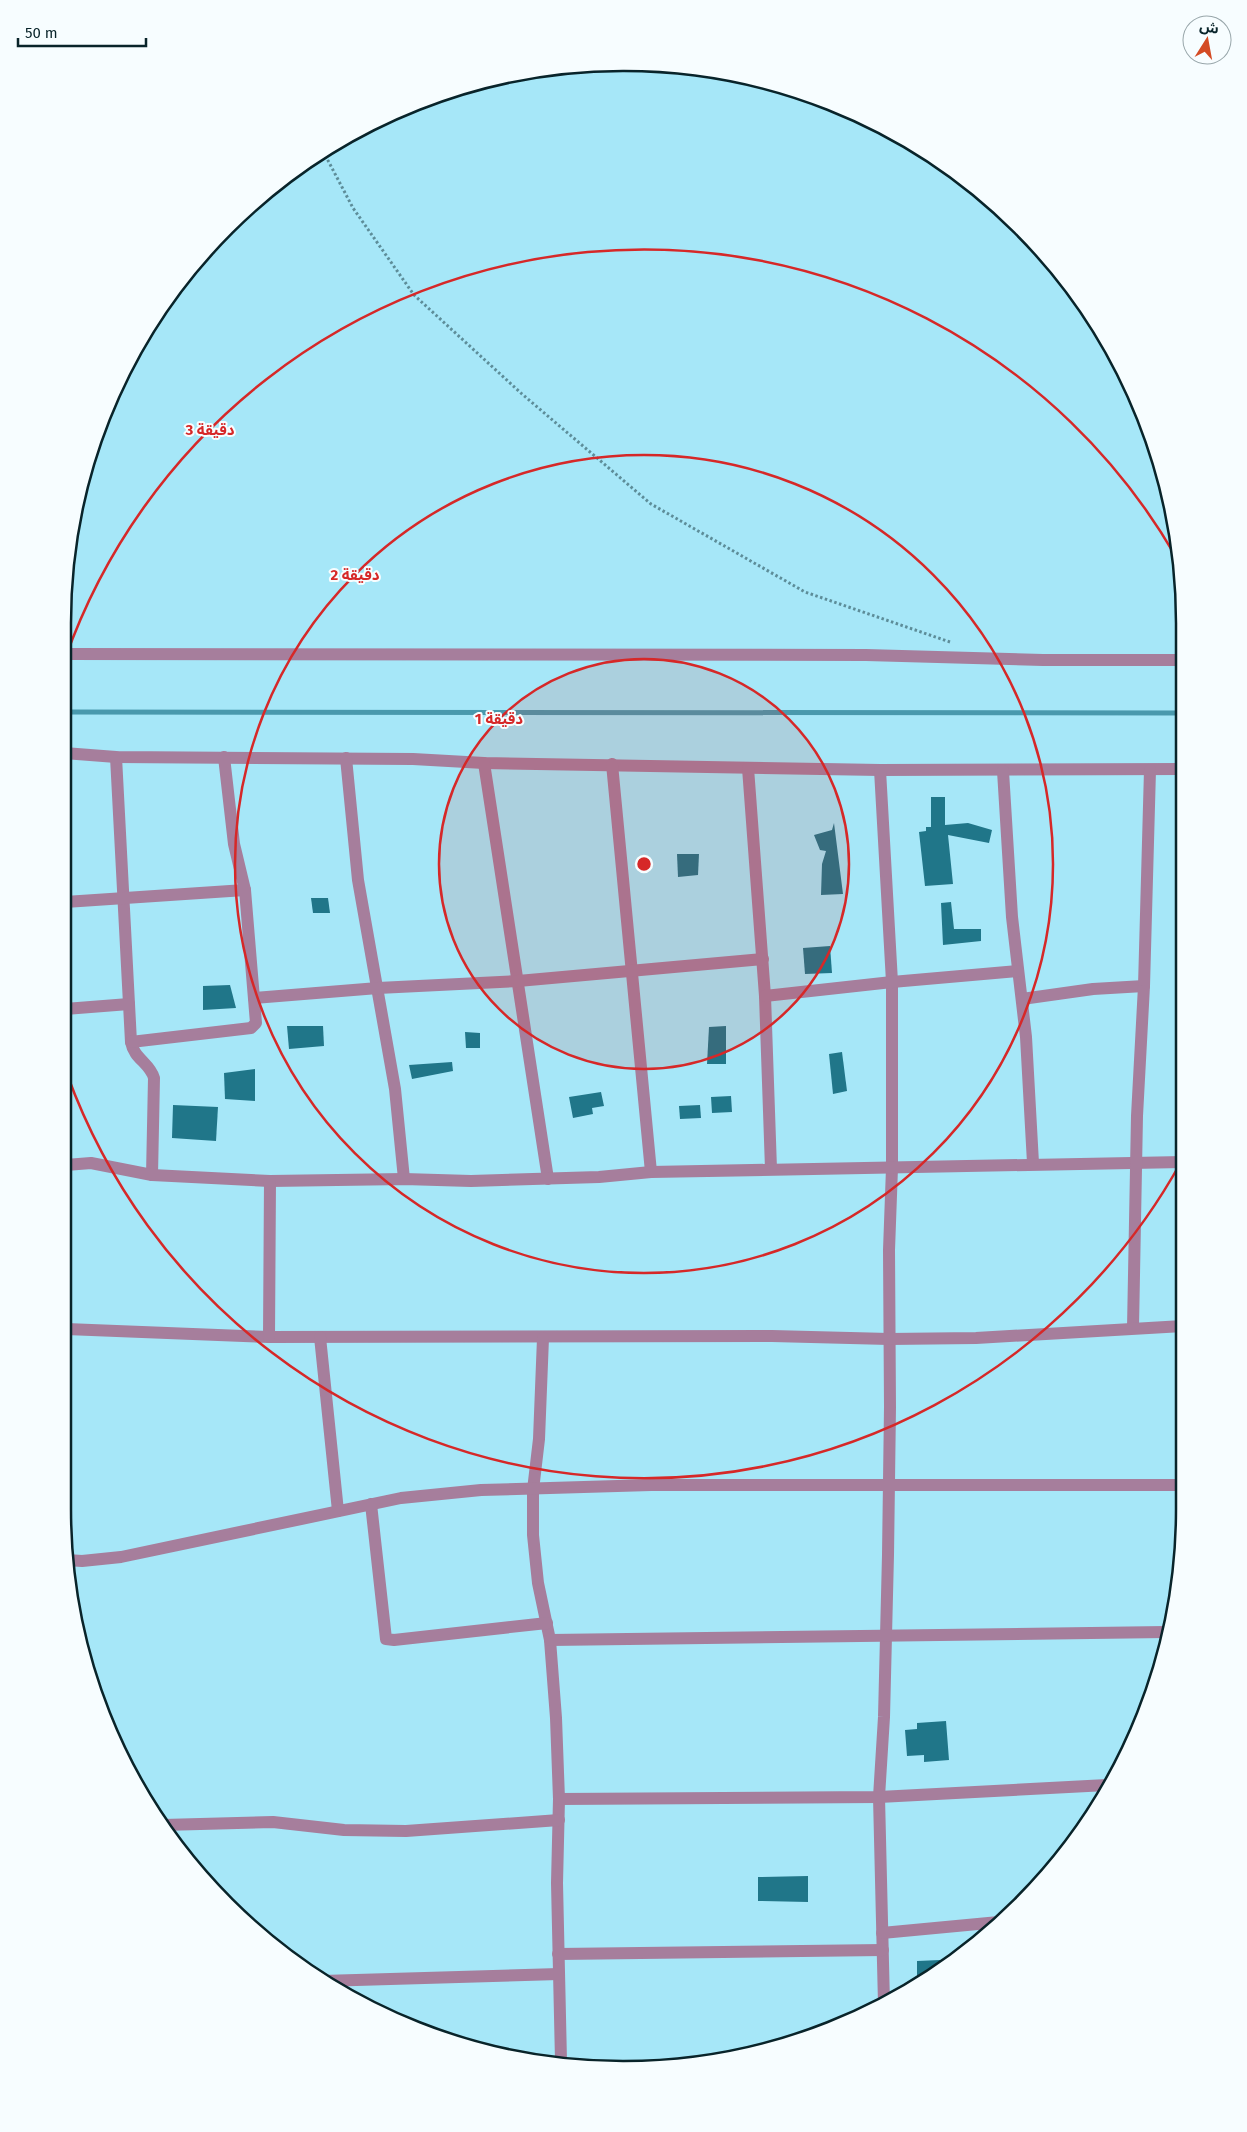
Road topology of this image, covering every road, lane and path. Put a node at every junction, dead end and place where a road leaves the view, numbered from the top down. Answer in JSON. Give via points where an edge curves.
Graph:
{"nodes":[{"id":1,"x":327,"y":158,"type":"edge"},
{"id":2,"x":951,"y":642,"type":"dead end"},
{"id":3,"x":71,"y":654,"type":"edge"},
{"id":4,"x":1176,"y":660,"type":"edge"},
{"id":5,"x":71,"y":754,"type":"edge"},
{"id":6,"x":116,"y":757,"type":"junction"},
{"id":7,"x":224,"y":757,"type":"junction"},
{"id":8,"x":346,"y":758,"type":"junction"},
{"id":9,"x":484,"y":763,"type":"junction"},
{"id":10,"x":612,"y":764,"type":"junction"},
{"id":11,"x":748,"y":768,"type":"junction"},
{"id":12,"x":1176,"y":769,"type":"edge"},
{"id":13,"x":880,"y":770,"type":"junction"},
{"id":14,"x":1150,"y":770,"type":"junction"},
{"id":15,"x":1003,"y":771,"type":"junction"},
{"id":16,"x":245,"y":890,"type":"junction"},
{"id":17,"x":123,"y":899,"type":"junction"},
{"id":18,"x":71,"y":902,"type":"edge"},
{"id":19,"x":763,"y":959,"type":"junction"},
{"id":20,"x":632,"y":971,"type":"junction"},
{"id":21,"x":1018,"y":971,"type":"junction"},
{"id":22,"x":518,"y":981,"type":"junction"},
{"id":23,"x":892,"y":982,"type":"junction"},
{"id":24,"x":1144,"y":986,"type":"junction"},
{"id":25,"x":378,"y":988,"type":"junction"},
{"id":26,"x":766,"y":996,"type":"junction"},
{"id":27,"x":254,"y":998,"type":"junction"},
{"id":28,"x":1022,"y":999,"type":"junction"},
{"id":29,"x":129,"y":1004,"type":"junction"},
{"id":30,"x":71,"y":1009,"type":"edge"},
{"id":31,"x":131,"y":1042,"type":"junction"},
{"id":32,"x":1176,"y":1162,"type":"edge"},
{"id":33,"x":1136,"y":1163,"type":"junction"},
{"id":34,"x":1033,"y":1164,"type":"junction"},
{"id":35,"x":71,"y":1165,"type":"edge"},
{"id":36,"x":892,"y":1168,"type":"junction"},
{"id":37,"x":771,"y":1169,"type":"junction"},
{"id":38,"x":651,"y":1172,"type":"junction"},
{"id":39,"x":152,"y":1175,"type":"junction"},
{"id":40,"x":404,"y":1178,"type":"junction"},
{"id":41,"x":548,"y":1179,"type":"junction"},
{"id":42,"x":270,"y":1181,"type":"junction"},
{"id":43,"x":1176,"y":1326,"type":"edge"},
{"id":44,"x":1133,"y":1328,"type":"junction"},
{"id":45,"x":71,"y":1329,"type":"edge"},
{"id":46,"x":269,"y":1337,"type":"junction"},
{"id":47,"x":320,"y":1337,"type":"junction"},
{"id":48,"x":543,"y":1338,"type":"junction"},
{"id":49,"x":889,"y":1339,"type":"junction"},
{"id":50,"x":888,"y":1485,"type":"junction"},
{"id":51,"x":1176,"y":1485,"type":"edge"},
{"id":52,"x":533,"y":1490,"type":"junction"},
{"id":53,"x":371,"y":1504,"type":"junction"},
{"id":54,"x":338,"y":1511,"type":"junction"},
{"id":55,"x":74,"y":1560,"type":"edge"},
{"id":56,"x":547,"y":1623,"type":"junction"},
{"id":57,"x":1161,"y":1632,"type":"edge"},
{"id":58,"x":886,"y":1636,"type":"junction"},
{"id":59,"x":550,"y":1640,"type":"junction"},
{"id":60,"x":1102,"y":1785,"type":"edge"},
{"id":61,"x":879,"y":1797,"type":"junction"},
{"id":62,"x":559,"y":1799,"type":"junction"},
{"id":63,"x":559,"y":1820,"type":"junction"},
{"id":64,"x":170,"y":1824,"type":"edge"},
{"id":65,"x":989,"y":1923,"type":"edge"},
{"id":66,"x":882,"y":1933,"type":"junction"},
{"id":67,"x":883,"y":1950,"type":"junction"},
{"id":68,"x":558,"y":1954,"type":"junction"},
{"id":69,"x":558,"y":1974,"type":"junction"},
{"id":70,"x":337,"y":1981,"type":"edge"},
{"id":71,"x":884,"y":1996,"type":"edge"},
{"id":72,"x":561,"y":2057,"type":"edge"}],
"edges":[{"from":1,"to":2,"type":"path","via":[[353,208],[414,295],[522,394],[651,504],[806,592]]},
{"from":3,"to":4,"type":"street","via":[[866,655]]},
{"from":5,"to":6,"type":"street"},
{"from":6,"to":7,"type":"street"},
{"from":6,"to":17,"type":"street"},
{"from":7,"to":8,"type":"street"},
{"from":7,"to":16,"type":"street","via":[[234,844]]},
{"from":8,"to":9,"type":"street"},
{"from":8,"to":25,"type":"street","via":[[358,880]]},
{"from":9,"to":10,"type":"street"},
{"from":9,"to":22,"type":"street","via":[[505,916]]},
{"from":10,"to":11,"type":"street"},
{"from":10,"to":20,"type":"street"},
{"from":11,"to":13,"type":"street"},
{"from":11,"to":19,"type":"street"},
{"from":12,"to":14,"type":"street"},
{"from":13,"to":15,"type":"street"},
{"from":13,"to":23,"type":"street"},
{"from":14,"to":15,"type":"street"},
{"from":14,"to":24,"type":"street"},
{"from":15,"to":21,"type":"street"},
{"from":16,"to":17,"type":"street"},
{"from":16,"to":27,"type":"street"},
{"from":17,"to":18,"type":"street"},
{"from":17,"to":29,"type":"street"},
{"from":19,"to":20,"type":"street"},
{"from":19,"to":26,"type":"street"},
{"from":20,"to":22,"type":"street"},
{"from":20,"to":38,"type":"street"},
{"from":21,"to":23,"type":"street"},
{"from":21,"to":28,"type":"street"},
{"from":22,"to":25,"type":"street"},
{"from":22,"to":41,"type":"street"},
{"from":23,"to":26,"type":"street"},
{"from":23,"to":36,"type":"street"},
{"from":24,"to":28,"type":"street"},
{"from":24,"to":33,"type":"street"},
{"from":25,"to":27,"type":"street"},
{"from":25,"to":40,"type":"street","via":[[395,1089]]},
{"from":26,"to":37,"type":"street"},
{"from":27,"to":31,"type":"street","via":[[256,1023],[251,1028]]},
{"from":28,"to":34,"type":"street"},
{"from":29,"to":30,"type":"street"},
{"from":29,"to":31,"type":"street"},
{"from":31,"to":39,"type":"street","via":[[136,1056],[152,1071],[154,1078]]},
{"from":32,"to":33,"type":"street"},
{"from":33,"to":34,"type":"street"},
{"from":33,"to":44,"type":"street"},
{"from":34,"to":36,"type":"street"},
{"from":35,"to":39,"type":"street","via":[[91,1163]]},
{"from":36,"to":37,"type":"street"},
{"from":36,"to":49,"type":"street"},
{"from":37,"to":38,"type":"street"},
{"from":38,"to":41,"type":"street"},
{"from":39,"to":42,"type":"street"},
{"from":40,"to":41,"type":"street","via":[[470,1181]]},
{"from":40,"to":42,"type":"street"},
{"from":42,"to":46,"type":"street"},
{"from":43,"to":44,"type":"street"},
{"from":44,"to":49,"type":"street"},
{"from":45,"to":46,"type":"street"},
{"from":46,"to":47,"type":"street"},
{"from":47,"to":48,"type":"street"},
{"from":47,"to":54,"type":"street"},
{"from":48,"to":49,"type":"street","via":[[772,1336]]},
{"from":48,"to":52,"type":"street","via":[[539,1439]]},
{"from":49,"to":50,"type":"street"},
{"from":50,"to":51,"type":"street"},
{"from":50,"to":52,"type":"street","via":[[651,1485]]},
{"from":50,"to":58,"type":"street"},
{"from":52,"to":53,"type":"street","via":[[438,1492]]},
{"from":52,"to":56,"type":"street","via":[[538,1583]]},
{"from":53,"to":54,"type":"street"},
{"from":53,"to":56,"type":"street","via":[[386,1639]]},
{"from":54,"to":55,"type":"street","via":[[121,1557]]},
{"from":56,"to":59,"type":"street"},
{"from":57,"to":58,"type":"street"},
{"from":58,"to":59,"type":"street"},
{"from":58,"to":61,"type":"street"},
{"from":59,"to":62,"type":"street"},
{"from":60,"to":61,"type":"street"},
{"from":61,"to":62,"type":"street"},
{"from":61,"to":66,"type":"street"},
{"from":62,"to":63,"type":"street"},
{"from":63,"to":64,"type":"street","via":[[406,1831],[344,1830],[273,1822]]},
{"from":63,"to":68,"type":"street"},
{"from":65,"to":66,"type":"street"},
{"from":66,"to":67,"type":"street"},
{"from":67,"to":68,"type":"street"},
{"from":67,"to":71,"type":"street"},
{"from":68,"to":69,"type":"street"},
{"from":69,"to":70,"type":"street"},
{"from":69,"to":72,"type":"street"}]}
